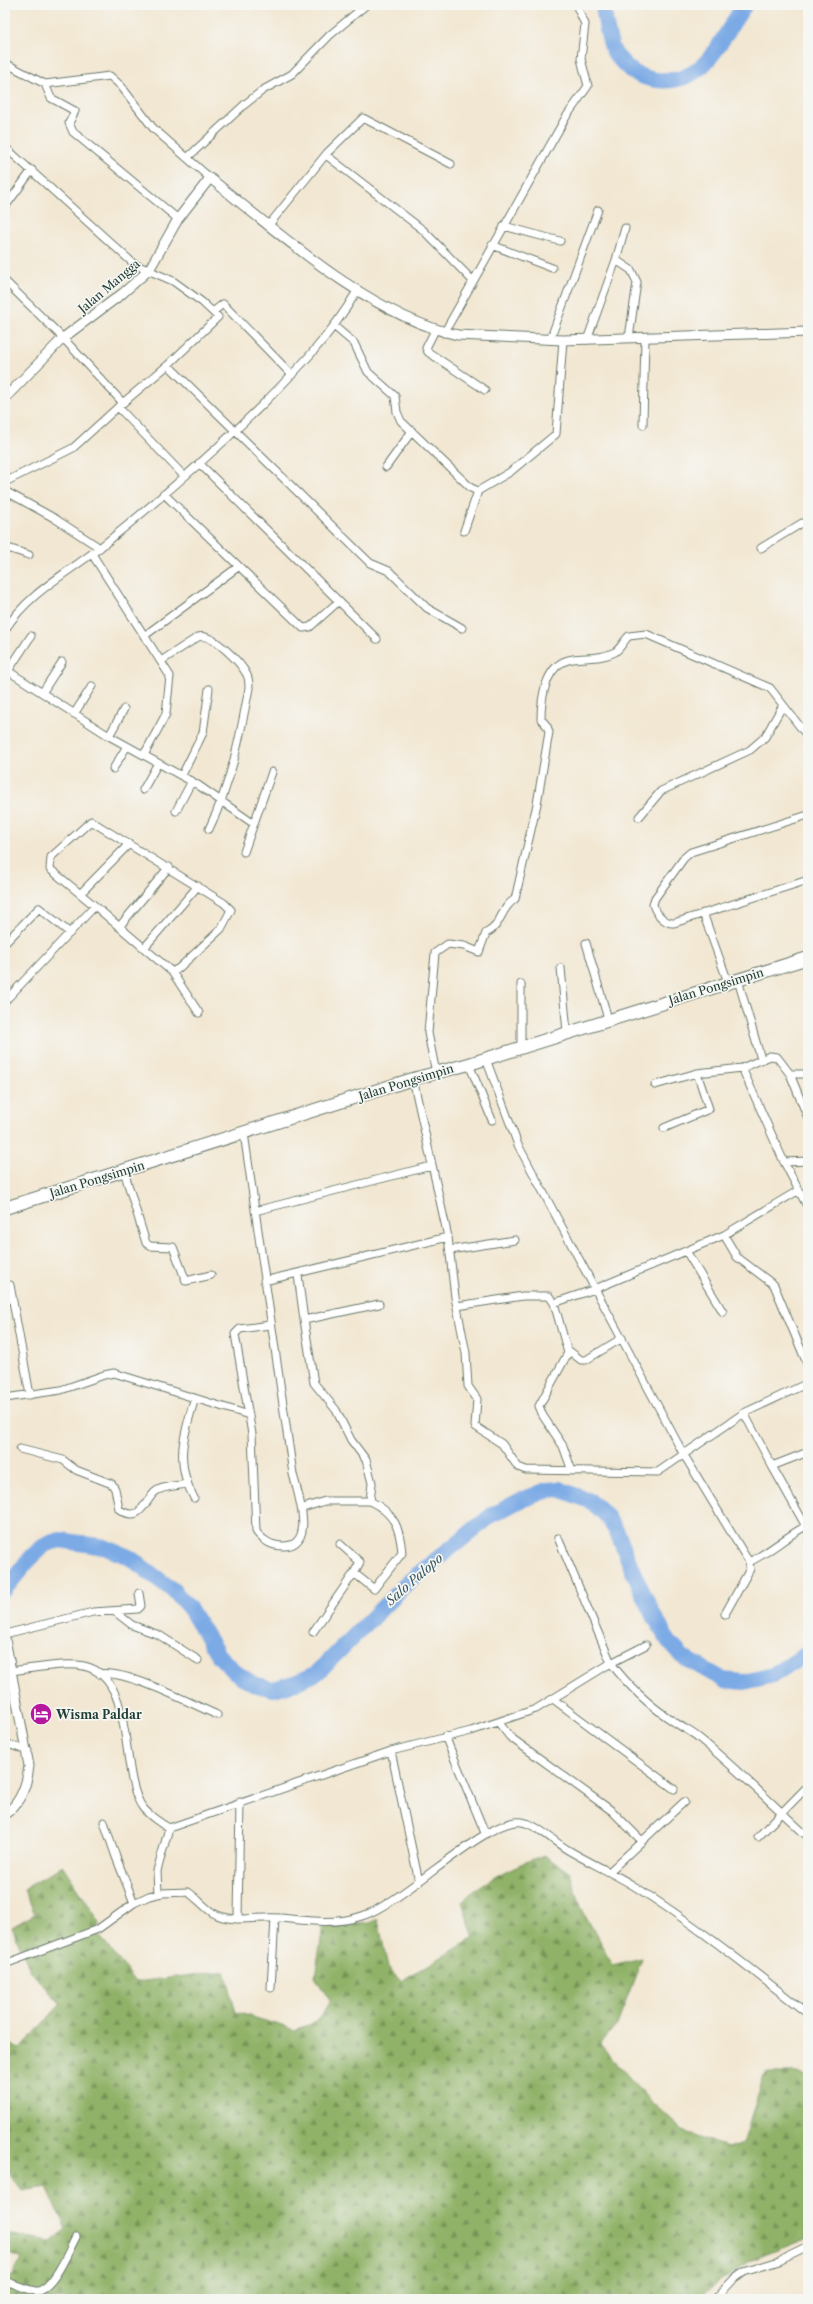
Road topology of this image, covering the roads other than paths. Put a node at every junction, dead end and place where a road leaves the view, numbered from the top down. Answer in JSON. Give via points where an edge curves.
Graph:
{"nodes":[{"id":1,"x":366,"y":5,"type":"edge"},
{"id":2,"x":576,"y":5,"type":"edge"},
{"id":3,"x":5,"y":63,"type":"edge"},
{"id":4,"x":45,"y":84,"type":"junction"},
{"id":5,"x":5,"y":147,"type":"edge"},
{"id":6,"x":326,"y":155,"type":"junction"},
{"id":7,"x":187,"y":158,"type":"junction"},
{"id":8,"x":451,"y":164,"type":"dead end"},
{"id":9,"x":32,"y":170,"type":"junction"},
{"id":10,"x":210,"y":178,"type":"junction"},
{"id":11,"x":5,"y":207,"type":"edge"},
{"id":12,"x":598,"y":210,"type":"dead end"},
{"id":13,"x":178,"y":219,"type":"junction"},
{"id":14,"x":268,"y":226,"type":"junction"},
{"id":15,"x":504,"y":226,"type":"junction"},
{"id":16,"x":625,"y":228,"type":"dead end"},
{"id":17,"x":560,"y":241,"type":"dead end"},
{"id":18,"x":492,"y":245,"type":"junction"},
{"id":19,"x":616,"y":260,"type":"junction"},
{"id":20,"x":552,"y":268,"type":"dead end"},
{"id":21,"x":149,"y":270,"type":"junction"},
{"id":22,"x":472,"y":280,"type":"junction"},
{"id":23,"x":5,"y":281,"type":"edge"},
{"id":24,"x":357,"y":291,"type":"junction"},
{"id":25,"x":214,"y":311,"type":"junction"},
{"id":26,"x":335,"y":327,"type":"junction"},
{"id":27,"x":440,"y":331,"type":"junction"},
{"id":28,"x":808,"y":332,"type":"edge"},
{"id":29,"x":63,"y":338,"type":"junction"},
{"id":30,"x":629,"y":338,"type":"junction"},
{"id":31,"x":645,"y":338,"type":"junction"},
{"id":32,"x":550,"y":340,"type":"junction"},
{"id":33,"x":563,"y":340,"type":"junction"},
{"id":34,"x":587,"y":340,"type":"junction"},
{"id":35,"x":168,"y":364,"type":"junction"},
{"id":36,"x":292,"y":375,"type":"junction"},
{"id":37,"x":485,"y":390,"type":"dead end"},
{"id":38,"x":5,"y":398,"type":"edge"},
{"id":39,"x":121,"y":405,"type":"junction"},
{"id":40,"x":643,"y":425,"type":"dead end"},
{"id":41,"x":236,"y":431,"type":"junction"},
{"id":42,"x":412,"y":431,"type":"junction"},
{"id":43,"x":199,"y":463,"type":"junction"},
{"id":44,"x":386,"y":467,"type":"dead end"},
{"id":45,"x":184,"y":476,"type":"junction"},
{"id":46,"x":5,"y":482,"type":"edge"},
{"id":47,"x":5,"y":491,"type":"edge"},
{"id":48,"x":478,"y":491,"type":"junction"},
{"id":49,"x":164,"y":494,"type":"junction"},
{"id":50,"x":808,"y":525,"type":"edge"},
{"id":51,"x":464,"y":531,"type":"dead end"},
{"id":52,"x":5,"y":547,"type":"edge"},
{"id":53,"x":100,"y":548,"type":"junction"},
{"id":54,"x":760,"y":548,"type":"dead end"},
{"id":55,"x":92,"y":554,"type":"junction"},
{"id":56,"x":29,"y":555,"type":"dead end"},
{"id":57,"x":238,"y":567,"type":"junction"},
{"id":58,"x":339,"y":601,"type":"junction"},
{"id":59,"x":462,"y":628,"type":"dead end"},
{"id":60,"x":5,"y":630,"type":"edge"},
{"id":61,"x":31,"y":636,"type":"dead end"},
{"id":62,"x":144,"y":636,"type":"junction"},
{"id":63,"x":378,"y":639,"type":"dead end"},
{"id":64,"x":160,"y":661,"type":"junction"},
{"id":65,"x":62,"y":662,"type":"dead end"},
{"id":66,"x":6,"y":670,"type":"edge"},
{"id":67,"x":92,"y":686,"type":"dead end"},
{"id":68,"x":208,"y":689,"type":"dead end"},
{"id":69,"x":42,"y":693,"type":"junction"},
{"id":70,"x":783,"y":705,"type":"junction"},
{"id":71,"x":124,"y":710,"type":"dead end"},
{"id":72,"x":74,"y":714,"type":"junction"},
{"id":73,"x":109,"y":736,"type":"junction"},
{"id":74,"x":808,"y":737,"type":"edge"},
{"id":75,"x":127,"y":746,"type":"junction"},
{"id":76,"x":144,"y":755,"type":"junction"},
{"id":77,"x":158,"y":763,"type":"junction"},
{"id":78,"x":113,"y":769,"type":"dead end"},
{"id":79,"x":272,"y":772,"type":"dead end"},
{"id":80,"x":182,"y":775,"type":"junction"},
{"id":81,"x":192,"y":781,"type":"junction"},
{"id":82,"x":143,"y":790,"type":"dead end"},
{"id":83,"x":222,"y":802,"type":"junction"},
{"id":84,"x":176,"y":811,"type":"dead end"},
{"id":85,"x":808,"y":815,"type":"edge"},
{"id":86,"x":639,"y":817,"type":"dead end"},
{"id":87,"x":254,"y":824,"type":"junction"},
{"id":88,"x":209,"y":829,"type":"dead end"},
{"id":89,"x":129,"y":844,"type":"junction"},
{"id":90,"x":244,"y":852,"type":"dead end"},
{"id":91,"x":169,"y":867,"type":"junction"},
{"id":92,"x":808,"y":880,"type":"edge"},
{"id":93,"x":198,"y":886,"type":"junction"},
{"id":94,"x":81,"y":893,"type":"junction"},
{"id":95,"x":95,"y":906,"type":"junction"},
{"id":96,"x":703,"y":913,"type":"junction"},
{"id":97,"x":119,"y":927,"type":"junction"},
{"id":98,"x":70,"y":933,"type":"junction"},
{"id":99,"x":586,"y":943,"type":"dead end"},
{"id":100,"x":5,"y":944,"type":"edge"},
{"id":101,"x":144,"y":948,"type":"junction"},
{"id":102,"x":808,"y":958,"type":"edge"},
{"id":103,"x":561,"y":968,"type":"dead end"},
{"id":104,"x":172,"y":972,"type":"junction"},
{"id":105,"x":733,"y":981,"type":"junction"},
{"id":106,"x":521,"y":984,"type":"dead end"},
{"id":107,"x":5,"y":1001,"type":"edge"},
{"id":108,"x":199,"y":1013,"type":"dead end"},
{"id":109,"x":608,"y":1019,"type":"junction"},
{"id":110,"x":567,"y":1032,"type":"junction"},
{"id":111,"x":521,"y":1047,"type":"junction"},
{"id":112,"x":486,"y":1058,"type":"junction"},
{"id":113,"x":762,"y":1059,"type":"junction"},
{"id":114,"x":469,"y":1064,"type":"junction"},
{"id":115,"x":742,"y":1068,"type":"junction"},
{"id":116,"x":436,"y":1073,"type":"junction"},
{"id":117,"x":697,"y":1073,"type":"junction"},
{"id":118,"x":790,"y":1074,"type":"junction"},
{"id":119,"x":808,"y":1074,"type":"edge"},
{"id":120,"x":413,"y":1079,"type":"junction"},
{"id":121,"x":655,"y":1085,"type":"dead end"},
{"id":122,"x":807,"y":1115,"type":"edge"},
{"id":123,"x":492,"y":1120,"type":"dead end"},
{"id":124,"x":664,"y":1128,"type":"dead end"},
{"id":125,"x":244,"y":1133,"type":"junction"},
{"id":126,"x":808,"y":1161,"type":"edge"},
{"id":127,"x":784,"y":1162,"type":"junction"},
{"id":128,"x":431,"y":1166,"type":"junction"},
{"id":129,"x":124,"y":1171,"type":"junction"},
{"id":130,"x":799,"y":1190,"type":"junction"},
{"id":131,"x":5,"y":1208,"type":"edge"},
{"id":132,"x":808,"y":1208,"type":"edge"},
{"id":133,"x":255,"y":1211,"type":"junction"},
{"id":134,"x":724,"y":1235,"type":"junction"},
{"id":135,"x":448,"y":1237,"type":"junction"},
{"id":136,"x":515,"y":1240,"type":"dead end"},
{"id":137,"x":450,"y":1250,"type":"junction"},
{"id":138,"x":686,"y":1251,"type":"junction"},
{"id":139,"x":211,"y":1275,"type":"dead end"},
{"id":140,"x":298,"y":1275,"type":"junction"},
{"id":141,"x":264,"y":1281,"type":"junction"},
{"id":142,"x":10,"y":1285,"type":"dead end"},
{"id":143,"x":595,"y":1289,"type":"junction"},
{"id":144,"x":554,"y":1303,"type":"junction"},
{"id":145,"x":379,"y":1304,"type":"dead end"},
{"id":146,"x":457,"y":1306,"type":"junction"},
{"id":147,"x":723,"y":1312,"type":"dead end"},
{"id":148,"x":304,"y":1320,"type":"junction"},
{"id":149,"x":270,"y":1325,"type":"junction"},
{"id":150,"x":622,"y":1338,"type":"junction"},
{"id":151,"x":568,"y":1350,"type":"junction"},
{"id":152,"x":808,"y":1366,"type":"edge"},
{"id":153,"x":808,"y":1383,"type":"edge"},
{"id":154,"x":30,"y":1395,"type":"junction"},
{"id":155,"x":5,"y":1398,"type":"edge"},
{"id":156,"x":195,"y":1398,"type":"junction"},
{"id":157,"x":744,"y":1413,"type":"junction"},
{"id":158,"x":249,"y":1415,"type":"junction"},
{"id":159,"x":20,"y":1449,"type":"dead end"},
{"id":160,"x":808,"y":1452,"type":"edge"},
{"id":161,"x":684,"y":1454,"type":"junction"},
{"id":162,"x":772,"y":1466,"type":"junction"},
{"id":163,"x":572,"y":1472,"type":"junction"},
{"id":164,"x":186,"y":1484,"type":"junction"},
{"id":165,"x":194,"y":1498,"type":"dead end"},
{"id":166,"x":370,"y":1501,"type":"junction"},
{"id":167,"x":303,"y":1508,"type":"junction"},
{"id":168,"x":807,"y":1528,"type":"edge"},
{"id":169,"x":558,"y":1538,"type":"dead end"},
{"id":170,"x":340,"y":1544,"type":"dead end"},
{"id":171,"x":749,"y":1562,"type":"junction"},
{"id":172,"x":354,"y":1574,"type":"junction"},
{"id":173,"x":139,"y":1593,"type":"dead end"},
{"id":174,"x":114,"y":1611,"type":"junction"},
{"id":175,"x":725,"y":1614,"type":"dead end"},
{"id":176,"x":314,"y":1632,"type":"dead end"},
{"id":177,"x":5,"y":1634,"type":"edge"},
{"id":178,"x":5,"y":1639,"type":"edge"},
{"id":179,"x":646,"y":1645,"type":"dead end"},
{"id":180,"x":198,"y":1660,"type":"dead end"},
{"id":181,"x":611,"y":1663,"type":"junction"},
{"id":182,"x":11,"y":1671,"type":"junction"},
{"id":183,"x":100,"y":1674,"type":"junction"},
{"id":184,"x":553,"y":1698,"type":"junction"},
{"id":185,"x":216,"y":1715,"type":"dead end"},
{"id":186,"x":499,"y":1723,"type":"junction"},
{"id":187,"x":445,"y":1736,"type":"junction"},
{"id":188,"x":5,"y":1743,"type":"edge"},
{"id":189,"x":28,"y":1751,"type":"junction"},
{"id":190,"x":391,"y":1751,"type":"junction"},
{"id":191,"x":808,"y":1786,"type":"edge"},
{"id":192,"x":674,"y":1789,"type":"dead end"},
{"id":193,"x":240,"y":1802,"type":"junction"},
{"id":194,"x":684,"y":1802,"type":"dead end"},
{"id":195,"x":782,"y":1812,"type":"junction"},
{"id":196,"x":5,"y":1814,"type":"edge"},
{"id":197,"x":104,"y":1822,"type":"dead end"},
{"id":198,"x":169,"y":1828,"type":"junction"},
{"id":199,"x":485,"y":1833,"type":"junction"},
{"id":200,"x":805,"y":1834,"type":"dead end"},
{"id":201,"x":758,"y":1837,"type":"dead end"},
{"id":202,"x":642,"y":1841,"type":"junction"},
{"id":203,"x":609,"y":1872,"type":"junction"},
{"id":204,"x":419,"y":1882,"type":"junction"},
{"id":205,"x":158,"y":1894,"type":"junction"},
{"id":206,"x":134,"y":1903,"type":"junction"},
{"id":207,"x":238,"y":1918,"type":"junction"},
{"id":208,"x":275,"y":1918,"type":"junction"},
{"id":209,"x":5,"y":1964,"type":"edge"},
{"id":210,"x":271,"y":1988,"type":"dead end"},
{"id":211,"x":808,"y":2014,"type":"edge"},
{"id":212,"x":76,"y":2237,"type":"dead end"},
{"id":213,"x":808,"y":2247,"type":"edge"},
{"id":214,"x":5,"y":2281,"type":"edge"},
{"id":215,"x":714,"y":2299,"type":"edge"}],
"edges":[{"from":1,"to":7,"type":"street","via":[[292,74],[263,90],[244,105]]},
{"from":2,"to":15,"type":"street","via":[[586,24],[581,59],[588,86],[566,117]]},
{"from":3,"to":4,"type":"street"},
{"from":4,"to":7,"type":"street","via":[[110,76],[121,86],[153,128]]},
{"from":4,"to":13,"type":"street","via":[[51,98],[75,111],[69,123],[73,132]]},
{"from":5,"to":9,"type":"street"},
{"from":6,"to":8,"type":"street","via":[[364,118]]},
{"from":6,"to":14,"type":"street"},
{"from":6,"to":22,"type":"street","via":[[423,230]]},
{"from":7,"to":10,"type":"street"},
{"from":9,"to":11,"type":"street"},
{"from":9,"to":21,"type":"street","via":[[130,260],[139,267]]},
{"from":10,"to":13,"type":"street","name":"Jalan Mangga"},
{"from":10,"to":14,"type":"street"},
{"from":12,"to":32,"type":"street"},
{"from":13,"to":21,"type":"street","name":"Jalan Mangga"},
{"from":14,"to":24,"type":"street"},
{"from":15,"to":17,"type":"street"},
{"from":15,"to":18,"type":"street"},
{"from":16,"to":19,"type":"street"},
{"from":18,"to":20,"type":"street"},
{"from":18,"to":22,"type":"street"},
{"from":19,"to":30,"type":"street","via":[[631,270],[637,282]]},
{"from":19,"to":34,"type":"street"},
{"from":21,"to":25,"type":"street","via":[[173,281]]},
{"from":21,"to":29,"type":"street","name":"Jalan Mangga"},
{"from":22,"to":27,"type":"street"},
{"from":23,"to":29,"type":"street"},
{"from":24,"to":26,"type":"street"},
{"from":24,"to":27,"type":"street"},
{"from":25,"to":35,"type":"street","via":[[218,317]]},
{"from":25,"to":36,"type":"street","via":[[223,304]]},
{"from":26,"to":36,"type":"street"},
{"from":26,"to":42,"type":"street","via":[[354,343],[368,372],[395,396],[398,415]]},
{"from":27,"to":32,"type":"street","via":[[458,335]]},
{"from":27,"to":37,"type":"street","via":[[426,348],[428,352]]},
{"from":28,"to":31,"type":"street"},
{"from":29,"to":38,"type":"street","name":"Jalan Mangga"},
{"from":29,"to":39,"type":"street"},
{"from":30,"to":31,"type":"street"},
{"from":30,"to":34,"type":"street"},
{"from":31,"to":40,"type":"street"},
{"from":32,"to":33,"type":"street"},
{"from":33,"to":34,"type":"street"},
{"from":33,"to":48,"type":"street","via":[[556,434],[510,472]]},
{"from":35,"to":39,"type":"street"},
{"from":35,"to":41,"type":"street"},
{"from":36,"to":41,"type":"street"},
{"from":39,"to":45,"type":"street"},
{"from":39,"to":46,"type":"street","via":[[73,448]]},
{"from":41,"to":43,"type":"street"},
{"from":41,"to":59,"type":"street","via":[[370,563],[389,571],[427,608]]},
{"from":42,"to":44,"type":"street"},
{"from":42,"to":48,"type":"street","via":[[471,488]]},
{"from":43,"to":45,"type":"street"},
{"from":43,"to":58,"type":"street"},
{"from":45,"to":49,"type":"street"},
{"from":47,"to":53,"type":"street","via":[[54,518]]},
{"from":48,"to":51,"type":"street"},
{"from":49,"to":53,"type":"street"},
{"from":49,"to":57,"type":"street"},
{"from":50,"to":54,"type":"street","via":[[802,523]]},
{"from":52,"to":56,"type":"street"},
{"from":53,"to":55,"type":"street"},
{"from":55,"to":60,"type":"street","via":[[56,578],[20,608]]},
{"from":55,"to":62,"type":"street"},
{"from":57,"to":58,"type":"street","via":[[303,628],[310,627]]},
{"from":57,"to":62,"type":"street"},
{"from":58,"to":63,"type":"street"},
{"from":61,"to":66,"type":"street"},
{"from":62,"to":64,"type":"street"},
{"from":64,"to":76,"type":"street","via":[[170,678],[166,714]]},
{"from":64,"to":83,"type":"street","via":[[204,636],[218,642],[247,675],[250,688]]},
{"from":65,"to":69,"type":"street"},
{"from":66,"to":69,"type":"street"},
{"from":67,"to":72,"type":"street"},
{"from":68,"to":80,"type":"street","via":[[201,739]]},
{"from":69,"to":72,"type":"street"},
{"from":70,"to":74,"type":"street"},
{"from":70,"to":86,"type":"street","via":[[765,737],[750,750],[661,791]]},
{"from":70,"to":116,"type":"street","via":[[776,692],[770,688],[675,645],[642,634],[629,636],[613,653],[595,659],[568,660],[557,667],[542,691],[541,719],[548,726],[549,732],[544,771],[516,899],[508,902],[493,930],[486,933],[479,952],[464,946],[448,944],[435,953],[428,1033]]},
{"from":71,"to":73,"type":"street"},
{"from":72,"to":73,"type":"street"},
{"from":73,"to":75,"type":"street"},
{"from":75,"to":76,"type":"street"},
{"from":75,"to":78,"type":"street"},
{"from":76,"to":77,"type":"street"},
{"from":77,"to":80,"type":"street"},
{"from":77,"to":82,"type":"street"},
{"from":79,"to":87,"type":"street"},
{"from":80,"to":81,"type":"street"},
{"from":81,"to":83,"type":"street"},
{"from":81,"to":84,"type":"street"},
{"from":83,"to":87,"type":"street"},
{"from":83,"to":88,"type":"street"},
{"from":85,"to":96,"type":"street","via":[[687,855],[655,898],[653,906],[663,919],[671,923]]},
{"from":87,"to":90,"type":"street"},
{"from":89,"to":91,"type":"street"},
{"from":89,"to":94,"type":"street"},
{"from":89,"to":94,"type":"street","via":[[91,821],[51,857],[50,869]]},
{"from":91,"to":93,"type":"street"},
{"from":91,"to":97,"type":"street"},
{"from":92,"to":96,"type":"street"},
{"from":93,"to":101,"type":"street"},
{"from":93,"to":104,"type":"street","via":[[231,910],[221,929]]},
{"from":94,"to":95,"type":"street"},
{"from":95,"to":97,"type":"street"},
{"from":95,"to":98,"type":"street"},
{"from":96,"to":105,"type":"street"},
{"from":97,"to":101,"type":"street"},
{"from":98,"to":100,"type":"street","via":[[39,908]]},
{"from":98,"to":107,"type":"street"},
{"from":99,"to":109,"type":"street"},
{"from":101,"to":104,"type":"street"},
{"from":102,"to":105,"type":"main road","name":"Jalan Pongsimpin"},
{"from":103,"to":110,"type":"street"},
{"from":104,"to":108,"type":"street"},
{"from":105,"to":109,"type":"main road","name":"Jalan Pongsimpin"},
{"from":105,"to":113,"type":"street"},
{"from":106,"to":111,"type":"street"},
{"from":109,"to":110,"type":"main road","name":"Jalan Pongsimpin"},
{"from":110,"to":111,"type":"main road","name":"Jalan Pongsimpin"},
{"from":111,"to":112,"type":"main road","name":"Jalan Pongsimpin"},
{"from":112,"to":114,"type":"main road","name":"Jalan Pongsimpin"},
{"from":112,"to":143,"type":"street","via":[[515,1138]]},
{"from":113,"to":115,"type":"street"},
{"from":113,"to":118,"type":"street","via":[[777,1057]]},
{"from":114,"to":116,"type":"main road","name":"Jalan Pongsimpin"},
{"from":114,"to":123,"type":"street"},
{"from":115,"to":117,"type":"street"},
{"from":115,"to":127,"type":"street"},
{"from":116,"to":120,"type":"main road","name":"Jalan Pongsimpin"},
{"from":117,"to":121,"type":"street"},
{"from":117,"to":124,"type":"street","via":[[709,1108]]},
{"from":118,"to":119,"type":"street"},
{"from":118,"to":122,"type":"street"},
{"from":120,"to":125,"type":"main road","name":"Jalan Pongsimpin"},
{"from":120,"to":128,"type":"street"},
{"from":125,"to":129,"type":"main road","name":"Jalan Pongsimpin"},
{"from":125,"to":133,"type":"street"},
{"from":126,"to":127,"type":"street"},
{"from":127,"to":130,"type":"street"},
{"from":128,"to":133,"type":"street"},
{"from":128,"to":135,"type":"street"},
{"from":129,"to":131,"type":"main road","name":"Jalan Pongsimpin"},
{"from":129,"to":139,"type":"street","via":[[146,1243],[150,1246],[173,1247],[186,1281]]},
{"from":130,"to":132,"type":"street"},
{"from":130,"to":134,"type":"street"},
{"from":133,"to":141,"type":"street"},
{"from":134,"to":138,"type":"street"},
{"from":134,"to":152,"type":"street","via":[[737,1257],[774,1285]]},
{"from":135,"to":137,"type":"street"},
{"from":135,"to":140,"type":"street"},
{"from":136,"to":137,"type":"street"},
{"from":137,"to":146,"type":"street"},
{"from":138,"to":143,"type":"street"},
{"from":138,"to":147,"type":"street"},
{"from":140,"to":141,"type":"street"},
{"from":140,"to":148,"type":"street"},
{"from":141,"to":149,"type":"street"},
{"from":142,"to":154,"type":"street"},
{"from":143,"to":144,"type":"street"},
{"from":143,"to":150,"type":"street"},
{"from":144,"to":146,"type":"street","via":[[549,1296],[530,1295]]},
{"from":144,"to":151,"type":"street","via":[[562,1338]]},
{"from":145,"to":148,"type":"street"},
{"from":146,"to":163,"type":"street","via":[[466,1353],[468,1386],[477,1399],[475,1426],[505,1446],[521,1469]]},
{"from":148,"to":166,"type":"street","via":[[314,1383],[336,1410],[351,1440],[366,1460],[372,1483]]},
{"from":149,"to":158,"type":"street","via":[[240,1329],[235,1334]]},
{"from":149,"to":167,"type":"street","via":[[293,1474]]},
{"from":150,"to":151,"type":"street","via":[[586,1360],[581,1360]]},
{"from":150,"to":161,"type":"street"},
{"from":151,"to":163,"type":"street","via":[[568,1355],[539,1405],[542,1416],[563,1446]]},
{"from":153,"to":157,"type":"street"},
{"from":154,"to":155,"type":"street"},
{"from":154,"to":156,"type":"street","via":[[61,1390],[104,1374],[114,1373]]},
{"from":156,"to":158,"type":"street"},
{"from":156,"to":164,"type":"street","via":[[182,1443]]},
{"from":157,"to":161,"type":"street"},
{"from":157,"to":162,"type":"street"},
{"from":158,"to":167,"type":"street","via":[[253,1448],[256,1533],[272,1544],[291,1546],[300,1537]]},
{"from":159,"to":164,"type":"street","via":[[63,1460],[76,1470],[107,1481],[115,1488],[119,1508],[132,1514],[144,1508],[158,1490]]},
{"from":160,"to":162,"type":"street"},
{"from":161,"to":163,"type":"street","via":[[666,1469],[653,1474]]},
{"from":161,"to":171,"type":"street"},
{"from":162,"to":168,"type":"street"},
{"from":164,"to":165,"type":"street"},
{"from":166,"to":167,"type":"street","via":[[326,1502]]},
{"from":166,"to":172,"type":"street","via":[[380,1506],[397,1524],[402,1553],[374,1589]]},
{"from":168,"to":171,"type":"street","via":[[781,1540],[767,1553]]},
{"from":169,"to":181,"type":"street"},
{"from":170,"to":172,"type":"street","via":[[360,1562]]},
{"from":171,"to":175,"type":"street","via":[[750,1569]]},
{"from":172,"to":176,"type":"street"},
{"from":173,"to":174,"type":"street","via":[[140,1608]]},
{"from":174,"to":177,"type":"street","via":[[93,1612]]},
{"from":174,"to":180,"type":"street","via":[[132,1625],[159,1635]]},
{"from":178,"to":182,"type":"street"},
{"from":179,"to":181,"type":"street"},
{"from":181,"to":184,"type":"street"},
{"from":181,"to":195,"type":"street","via":[[644,1699],[695,1734]]},
{"from":182,"to":183,"type":"street","via":[[78,1665]]},
{"from":182,"to":189,"type":"street"},
{"from":183,"to":185,"type":"street","via":[[112,1674],[151,1686]]},
{"from":183,"to":198,"type":"street","via":[[118,1704],[136,1793],[142,1807]]},
{"from":184,"to":186,"type":"street","via":[[536,1709]]},
{"from":184,"to":192,"type":"street"},
{"from":186,"to":187,"type":"street"},
{"from":186,"to":202,"type":"street","via":[[510,1737],[612,1810]]},
{"from":187,"to":190,"type":"street"},
{"from":187,"to":199,"type":"street"},
{"from":188,"to":189,"type":"street"},
{"from":189,"to":196,"type":"street","via":[[29,1766],[25,1784],[19,1799]]},
{"from":190,"to":193,"type":"street"},
{"from":190,"to":204,"type":"street"},
{"from":191,"to":195,"type":"street"},
{"from":193,"to":198,"type":"street"},
{"from":193,"to":207,"type":"street"},
{"from":194,"to":202,"type":"street"},
{"from":195,"to":200,"type":"street"},
{"from":195,"to":201,"type":"street"},
{"from":197,"to":206,"type":"street"},
{"from":198,"to":205,"type":"street","via":[[157,1871]]},
{"from":199,"to":203,"type":"street","via":[[505,1825],[519,1822],[526,1824]]},
{"from":199,"to":204,"type":"street"},
{"from":202,"to":203,"type":"street"},
{"from":203,"to":211,"type":"street","via":[[702,1933]]},
{"from":204,"to":208,"type":"street","via":[[369,1913],[345,1920],[307,1921]]},
{"from":205,"to":206,"type":"street"},
{"from":205,"to":207,"type":"street","via":[[187,1892],[215,1914]]},
{"from":206,"to":209,"type":"street","via":[[98,1929]]},
{"from":207,"to":208,"type":"street"},
{"from":208,"to":210,"type":"street"},
{"from":212,"to":214,"type":"street","via":[[54,2278],[44,2289],[35,2290]]},
{"from":213,"to":215,"type":"street","via":[[744,2272]]}]}
